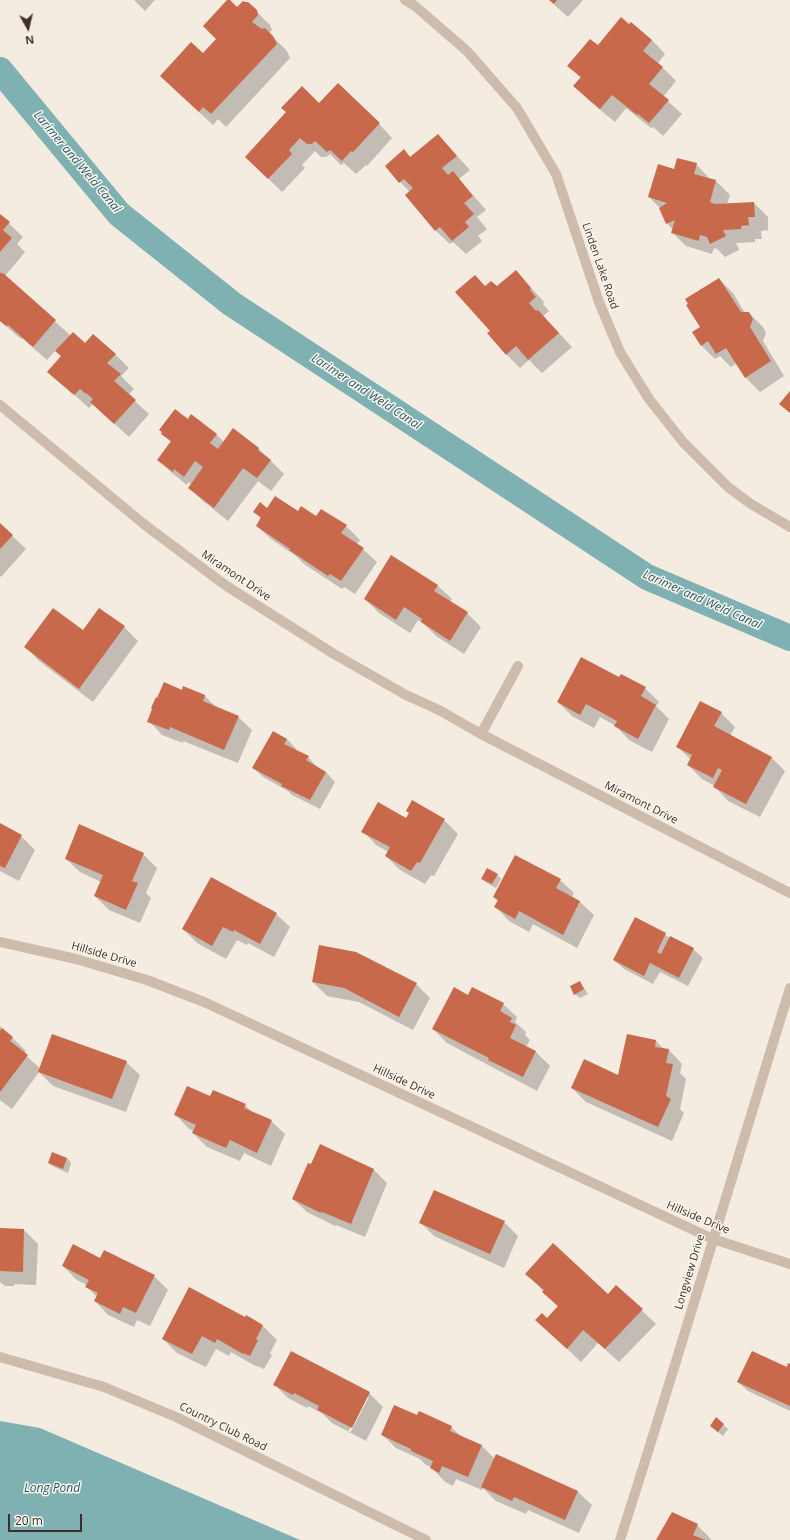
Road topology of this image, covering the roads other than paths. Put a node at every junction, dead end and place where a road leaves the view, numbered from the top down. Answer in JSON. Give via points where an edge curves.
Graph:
{"nodes":[{"id":1,"x":405,"y":0,"type":"edge"},
{"id":2,"x":0,"y":405,"type":"edge"},
{"id":3,"x":790,"y":527,"type":"edge"},
{"id":4,"x":518,"y":666,"type":"dead end"},
{"id":5,"x":481,"y":734,"type":"junction"},
{"id":6,"x":790,"y":893,"type":"edge"},
{"id":7,"x":0,"y":942,"type":"edge"},
{"id":8,"x":790,"y":988,"type":"edge"},
{"id":9,"x":713,"y":1239,"type":"junction"},
{"id":10,"x":790,"y":1264,"type":"edge"},
{"id":11,"x":0,"y":1357,"type":"edge"},
{"id":12,"x":426,"y":1540,"type":"edge"},
{"id":13,"x":620,"y":1540,"type":"edge"}],
"edges":[{"from":1,"to":3,"type":"street","name":"Linden Lake Road","via":[[467,51],[517,108],[556,174],[599,302],[620,352],[649,399],[683,442],[728,487]]},
{"from":2,"to":5,"type":"street","name":"Miramont Drive","via":[[145,525],[225,585],[334,654]]},
{"from":4,"to":5,"type":"street"},
{"from":5,"to":6,"type":"street","name":"Miramont Drive"},
{"from":7,"to":9,"type":"street","name":"Hillside Drive","via":[[76,959],[147,980],[204,1002]]},
{"from":8,"to":9,"type":"street","name":"Longview Drive"},
{"from":9,"to":10,"type":"street","name":"Hillside Drive"},
{"from":9,"to":13,"type":"street","name":"Longview Drive"},
{"from":11,"to":12,"type":"street","name":"Country Club Road","via":[[104,1387],[169,1414]]}]}
